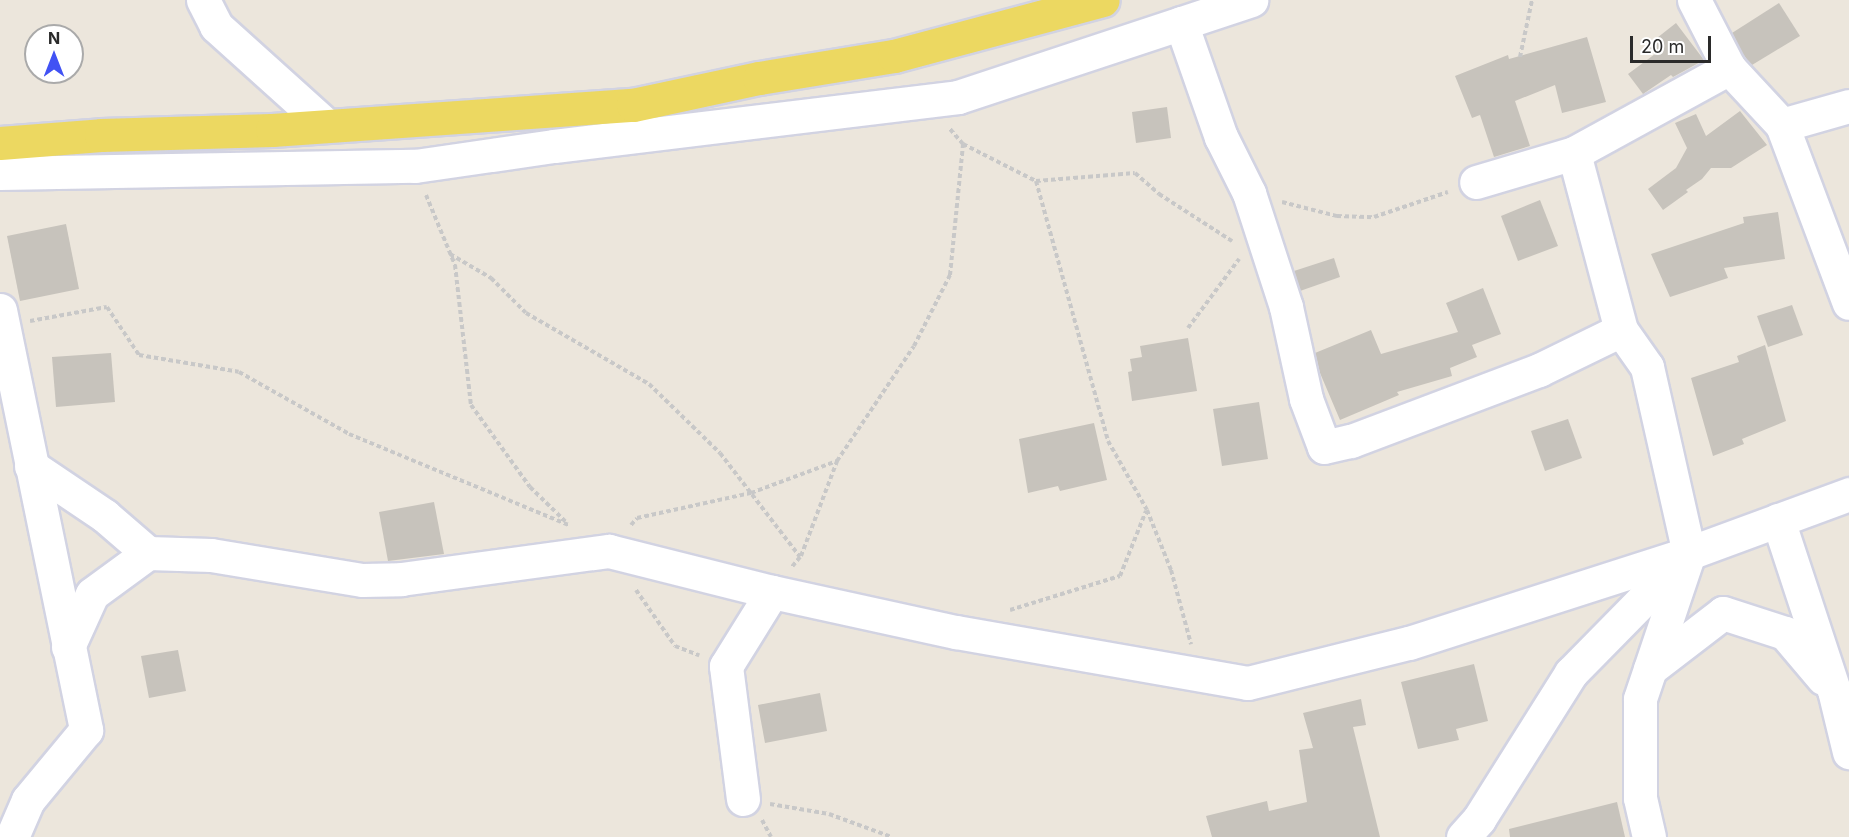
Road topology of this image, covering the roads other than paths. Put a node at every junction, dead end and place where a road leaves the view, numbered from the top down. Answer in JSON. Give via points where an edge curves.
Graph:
{"nodes":[{"id":1,"x":1103,"y":0,"type":"edge"},
{"id":2,"x":1251,"y":0,"type":"edge"},
{"id":3,"x":1694,"y":0,"type":"edge"},
{"id":4,"x":212,"y":9,"type":"edge"},
{"id":5,"x":1181,"y":23,"type":"junction"},
{"id":6,"x":1730,"y":68,"type":"junction"},
{"id":7,"x":1849,"y":106,"type":"edge"},
{"id":8,"x":1782,"y":125,"type":"junction"},
{"id":9,"x":327,"y":126,"type":"junction"},
{"id":10,"x":0,"y":143,"type":"edge"},
{"id":11,"x":1574,"y":153,"type":"junction"},
{"id":12,"x":0,"y":173,"type":"edge"},
{"id":13,"x":1476,"y":182,"type":"road end"},
{"id":14,"x":1849,"y":303,"type":"edge"},
{"id":15,"x":2,"y":318,"type":"edge"},
{"id":16,"x":1621,"y":330,"type":"junction"},
{"id":17,"x":31,"y":466,"type":"junction"},
{"id":18,"x":1849,"y":494,"type":"edge"},
{"id":19,"x":1778,"y":520,"type":"junction"},
{"id":20,"x":148,"y":553,"type":"junction"},
{"id":21,"x":1689,"y":553,"type":"junction"},
{"id":22,"x":772,"y":592,"type":"junction"},
{"id":23,"x":68,"y":647,"type":"junction"},
{"id":24,"x":1650,"y":669,"type":"junction"},
{"id":25,"x":1834,"y":690,"type":"junction"},
{"id":26,"x":1849,"y":752,"type":"edge"},
{"id":27,"x":743,"y":799,"type":"road end"},
{"id":28,"x":12,"y":837,"type":"edge"},
{"id":29,"x":1463,"y":837,"type":"edge"},
{"id":30,"x":1649,"y":837,"type":"edge"}],
"edges":[{"from":1,"to":9,"type":"main road","via":[[894,56],[759,78],[633,105]]},
{"from":2,"to":5,"type":"street"},
{"from":3,"to":6,"type":"street"},
{"from":4,"to":9,"type":"street"},
{"from":5,"to":12,"type":"street","via":[[958,98],[415,166]]},
{"from":5,"to":16,"type":"street","via":[[1221,137],[1249,193],[1253,239],[1286,307],[1306,399],[1324,447],[1351,441],[1539,370]]},
{"from":6,"to":8,"type":"street"},
{"from":6,"to":11,"type":"street"},
{"from":7,"to":8,"type":"street"},
{"from":8,"to":14,"type":"street"},
{"from":9,"to":10,"type":"main road"},
{"from":11,"to":13,"type":"street"},
{"from":11,"to":16,"type":"street"},
{"from":15,"to":17,"type":"street"},
{"from":16,"to":21,"type":"street","via":[[1647,366]]},
{"from":17,"to":20,"type":"street","via":[[105,516]]},
{"from":17,"to":23,"type":"street"},
{"from":18,"to":19,"type":"street"},
{"from":19,"to":21,"type":"street"},
{"from":19,"to":25,"type":"street"},
{"from":20,"to":22,"type":"street","via":[[211,555],[362,580],[401,579],[609,550]]},
{"from":20,"to":23,"type":"street","via":[[92,594]]},
{"from":21,"to":22,"type":"street","via":[[1408,643],[1248,683],[956,632]]},
{"from":21,"to":24,"type":"street"},
{"from":21,"to":29,"type":"street","via":[[1570,673],[1479,819]]},
{"from":22,"to":27,"type":"street","via":[[726,666]]},
{"from":23,"to":28,"type":"street","via":[[86,730],[28,800]]},
{"from":24,"to":25,"type":"street","via":[[1723,613],[1785,633]]},
{"from":24,"to":30,"type":"street","via":[[1640,699],[1640,798]]},
{"from":25,"to":26,"type":"street"}]}
